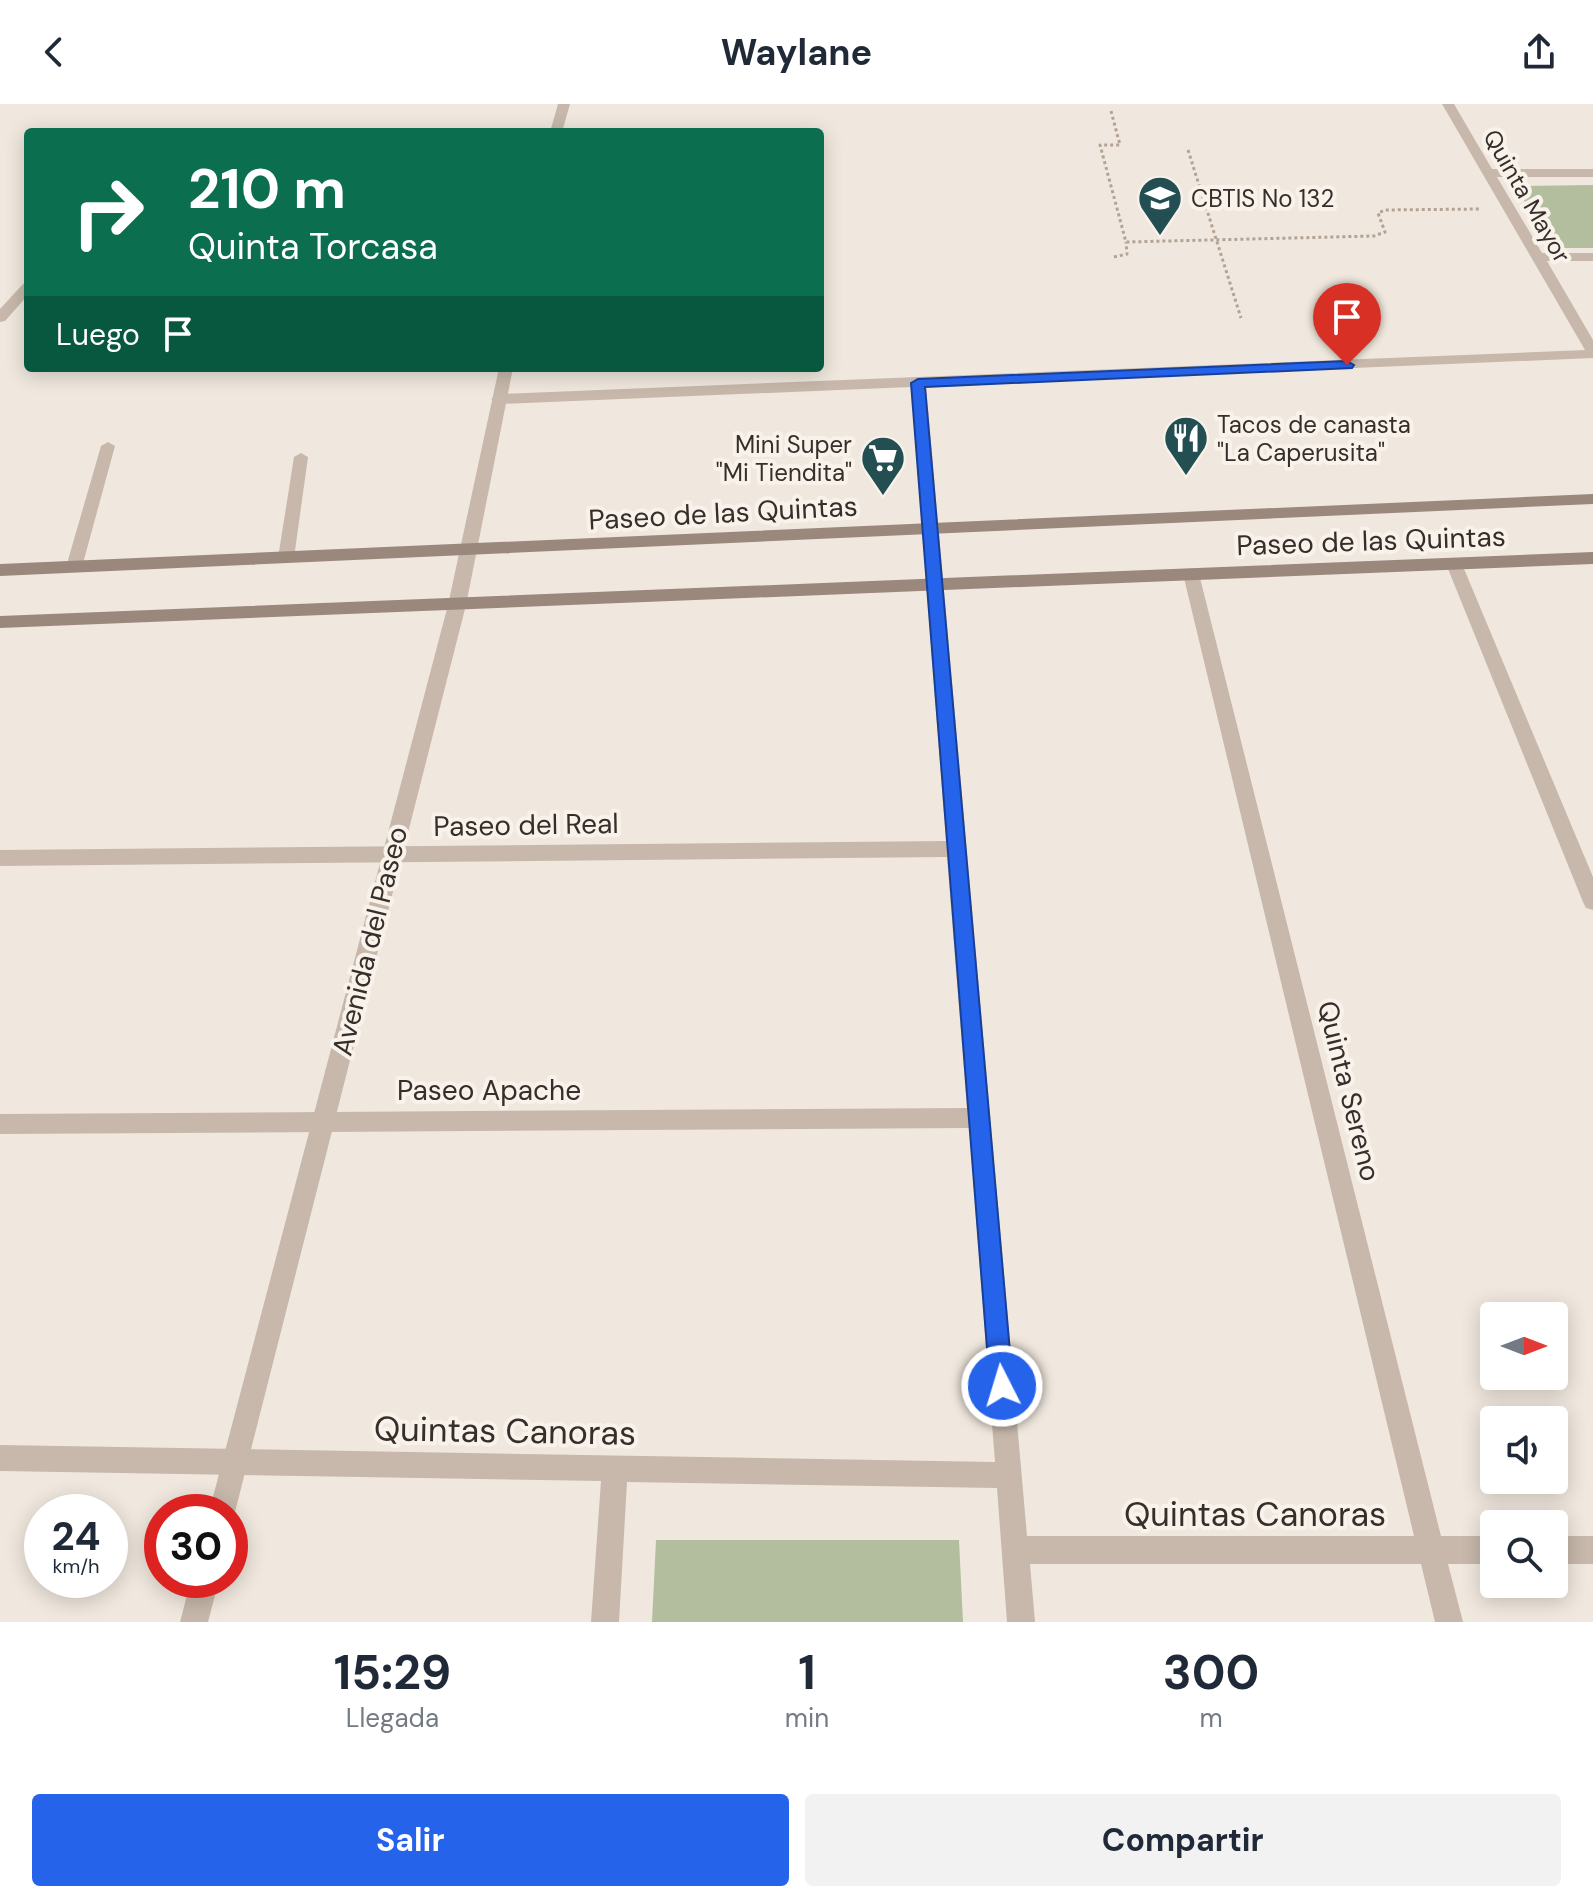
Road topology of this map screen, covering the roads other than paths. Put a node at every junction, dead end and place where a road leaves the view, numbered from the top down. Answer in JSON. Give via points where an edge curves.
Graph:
{"nodes":[{"id":1,"x":564,"y":104,"type":"edge"},
{"id":2,"x":1448,"y":104,"type":"edge"},
{"id":3,"x":557,"y":128,"type":"edge"},
{"id":4,"x":1488,"y":173,"type":"junction"},
{"id":5,"x":1593,"y":173,"type":"edge"},
{"id":6,"x":1536,"y":257,"type":"junction"},
{"id":7,"x":1593,"y":257,"type":"edge"},
{"id":8,"x":24,"y":291,"type":"edge"},
{"id":9,"x":24,"y":313,"type":"edge"},
{"id":10,"x":3,"y":315,"type":"edge"},
{"id":11,"x":1593,"y":353,"type":"edge"},
{"id":12,"x":505,"y":372,"type":"edge"},
{"id":13,"x":918,"y":383,"type":"junction"},
{"id":14,"x":499,"y":399,"type":"junction"},
{"id":15,"x":108,"y":446,"type":"dead end"},
{"id":16,"x":301,"y":457,"type":"dead end"},
{"id":17,"x":1593,"y":499,"type":"edge"},
{"id":18,"x":930,"y":529,"type":"junction"},
{"id":19,"x":468,"y":550,"type":"junction"},
{"id":20,"x":286,"y":558,"type":"junction"},
{"id":21,"x":1593,"y":558,"type":"edge"},
{"id":22,"x":1454,"y":564,"type":"junction"},
{"id":23,"x":74,"y":567,"type":"junction"},
{"id":24,"x":0,"y":570,"type":"edge"},
{"id":25,"x":1191,"y":574,"type":"junction"},
{"id":26,"x":935,"y":585,"type":"junction"},
{"id":27,"x":457,"y":605,"type":"junction"},
{"id":28,"x":0,"y":622,"type":"edge"},
{"id":29,"x":957,"y":849,"type":"junction"},
{"id":30,"x":392,"y":854,"type":"junction"},
{"id":31,"x":0,"y":858,"type":"edge"},
{"id":32,"x":1593,"y":902,"type":"edge"},
{"id":33,"x":979,"y":1118,"type":"junction"},
{"id":34,"x":323,"y":1121,"type":"junction"},
{"id":35,"x":0,"y":1124,"type":"edge"},
{"id":36,"x":0,"y":1458,"type":"edge"},
{"id":37,"x":235,"y":1462,"type":"junction"},
{"id":38,"x":615,"y":1468,"type":"junction"},
{"id":39,"x":1009,"y":1475,"type":"junction"},
{"id":40,"x":227,"y":1494,"type":"edge"},
{"id":41,"x":1015,"y":1550,"type":"junction"},
{"id":42,"x":1431,"y":1550,"type":"junction"},
{"id":43,"x":1480,"y":1550,"type":"edge"},
{"id":44,"x":1568,"y":1550,"type":"edge"},
{"id":45,"x":1593,"y":1550,"type":"edge"},
{"id":46,"x":200,"y":1598,"type":"edge"},
{"id":47,"x":194,"y":1622,"type":"edge"},
{"id":48,"x":605,"y":1622,"type":"edge"},
{"id":49,"x":1021,"y":1622,"type":"edge"},
{"id":50,"x":1449,"y":1622,"type":"edge"}],
"edges":[{"from":1,"to":3,"type":"street"},
{"from":2,"to":4,"type":"street","name":"Quinta Mayor"},
{"from":4,"to":5,"type":"street"},
{"from":4,"to":6,"type":"street","name":"Quinta Mayor"},
{"from":6,"to":7,"type":"street"},
{"from":6,"to":11,"type":"street","name":"Quinta Mayor"},
{"from":8,"to":10,"type":"street"},
{"from":9,"to":10,"type":"street"},
{"from":11,"to":13,"type":"street"},
{"from":12,"to":14,"type":"street","name":"Avenida del Paseo"},
{"from":13,"to":14,"type":"street"},
{"from":13,"to":18,"type":"street"},
{"from":14,"to":19,"type":"street","name":"Avenida del Paseo"},
{"from":15,"to":23,"type":"lane"},
{"from":16,"to":20,"type":"lane"},
{"from":17,"to":18,"type":"main road","name":"Paseo de las Quintas"},
{"from":18,"to":19,"type":"main road","name":"Paseo de las Quintas"},
{"from":18,"to":26,"type":"street"},
{"from":19,"to":20,"type":"main road","name":"Paseo de las Quintas"},
{"from":19,"to":27,"type":"street","name":"Avenida del Paseo"},
{"from":20,"to":23,"type":"main road","name":"Paseo de las Quintas"},
{"from":21,"to":22,"type":"main road","name":"Paseo de las Quintas"},
{"from":22,"to":25,"type":"main road","name":"Paseo de las Quintas"},
{"from":22,"to":32,"type":"street"},
{"from":23,"to":24,"type":"main road","name":"Paseo de las Quintas"},
{"from":25,"to":26,"type":"main road","name":"Paseo de las Quintas"},
{"from":25,"to":42,"type":"street","name":"Quinta Sereno"},
{"from":26,"to":27,"type":"main road","name":"Paseo de las Quintas"},
{"from":26,"to":29,"type":"street"},
{"from":27,"to":28,"type":"main road","name":"Paseo de las Quintas"},
{"from":27,"to":30,"type":"street","name":"Avenida del Paseo"},
{"from":29,"to":30,"type":"street","name":"Paseo del Real"},
{"from":29,"to":33,"type":"street"},
{"from":30,"to":31,"type":"street","name":"Paseo del Real"},
{"from":30,"to":34,"type":"street","name":"Avenida del Paseo"},
{"from":33,"to":34,"type":"street","name":"Paseo Apache"},
{"from":33,"to":39,"type":"street"},
{"from":34,"to":35,"type":"street","name":"Paseo Apache"},
{"from":34,"to":37,"type":"street","name":"Avenida del Paseo"},
{"from":36,"to":37,"type":"street","name":"Quintas Canoras"},
{"from":37,"to":38,"type":"street","name":"Quintas Canoras"},
{"from":37,"to":40,"type":"street","name":"Avenida del Paseo"},
{"from":38,"to":39,"type":"street","name":"Quintas Canoras"},
{"from":38,"to":48,"type":"street"},
{"from":39,"to":41,"type":"street"},
{"from":41,"to":42,"type":"street","name":"Quintas Canoras"},
{"from":41,"to":49,"type":"street"},
{"from":42,"to":43,"type":"street","name":"Quintas Canoras"},
{"from":42,"to":50,"type":"street","name":"Quinta Sereno"},
{"from":44,"to":45,"type":"street"},
{"from":46,"to":47,"type":"street"}]}
